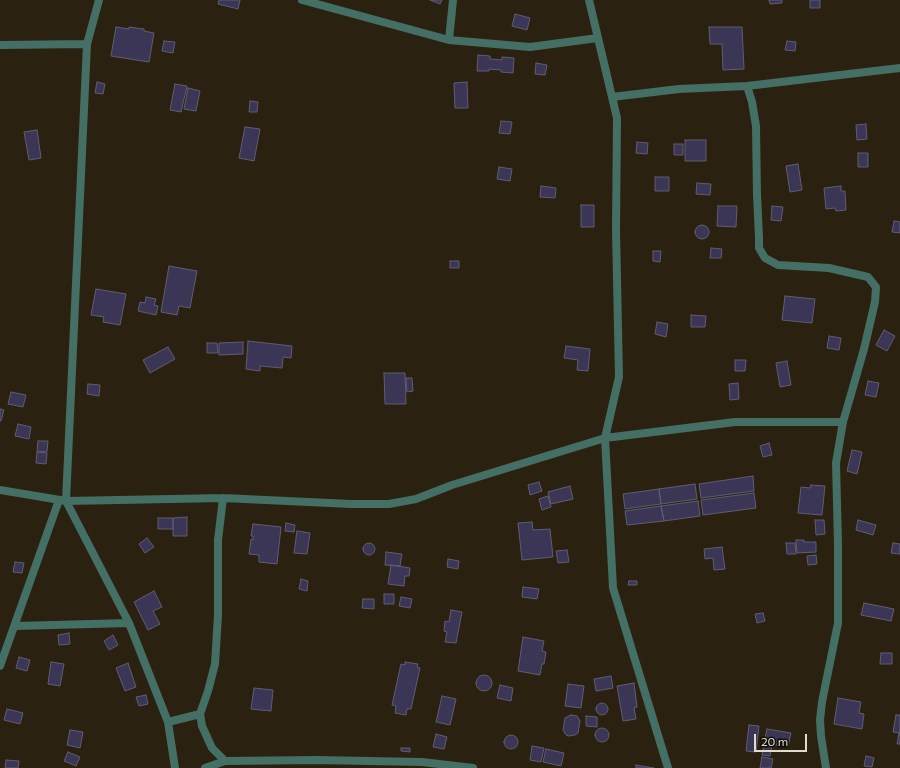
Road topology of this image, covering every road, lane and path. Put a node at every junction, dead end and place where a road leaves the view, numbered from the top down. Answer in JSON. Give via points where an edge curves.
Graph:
{"nodes":[{"id":1,"x":99,"y":0,"type":"edge"},
{"id":2,"x":302,"y":0,"type":"edge"},
{"id":3,"x":453,"y":0,"type":"edge"},
{"id":4,"x":589,"y":0,"type":"edge"},
{"id":5,"x":598,"y":38,"type":"junction"},
{"id":6,"x":449,"y":40,"type":"junction"},
{"id":7,"x":87,"y":44,"type":"junction"},
{"id":8,"x":0,"y":45,"type":"edge"},
{"id":9,"x":900,"y":68,"type":"edge"},
{"id":10,"x":747,"y":86,"type":"junction"},
{"id":11,"x":612,"y":98,"type":"junction"},
{"id":12,"x":844,"y":422,"type":"junction"},
{"id":13,"x":605,"y":438,"type":"junction"},
{"id":14,"x":0,"y":490,"type":"edge"},
{"id":15,"x":223,"y":498,"type":"junction"},
{"id":16,"x":63,"y":500,"type":"junction"},
{"id":17,"x":129,"y":623,"type":"junction"},
{"id":18,"x":15,"y":626,"type":"junction"},
{"id":19,"x":3,"y":648,"type":"edge"},
{"id":20,"x":0,"y":666,"type":"edge"},
{"id":21,"x":200,"y":714,"type":"junction"},
{"id":22,"x":168,"y":722,"type":"junction"},
{"id":23,"x":224,"y":761,"type":"junction"},
{"id":24,"x":317,"y":764,"type":"edge"},
{"id":25,"x":175,"y":768,"type":"edge"},
{"id":26,"x":205,"y":768,"type":"edge"},
{"id":27,"x":473,"y":768,"type":"edge"},
{"id":28,"x":668,"y":768,"type":"edge"},
{"id":29,"x":826,"y":768,"type":"edge"}],
"edges":[{"from":1,"to":7,"type":"street"},
{"from":2,"to":6,"type":"street"},
{"from":3,"to":6,"type":"street"},
{"from":4,"to":5,"type":"street"},
{"from":5,"to":6,"type":"street","via":[[530,47]]},
{"from":5,"to":11,"type":"street"},
{"from":7,"to":8,"type":"street"},
{"from":7,"to":16,"type":"street"},
{"from":9,"to":10,"type":"street"},
{"from":10,"to":11,"type":"street","via":[[679,89]]},
{"from":10,"to":12,"type":"street","via":[[756,126],[758,237],[765,258],[778,265],[829,268],[868,277],[876,286],[875,302],[864,349]]},
{"from":11,"to":13,"type":"street","via":[[617,118],[619,377]]},
{"from":12,"to":13,"type":"street","via":[[735,422]]},
{"from":12,"to":29,"type":"street","via":[[836,463],[838,623],[820,720]]},
{"from":13,"to":15,"type":"street","via":[[452,485],[416,499],[389,504]]},
{"from":13,"to":28,"type":"street","via":[[613,588]]},
{"from":14,"to":16,"type":"street"},
{"from":15,"to":16,"type":"street"},
{"from":15,"to":21,"type":"street","via":[[218,540],[215,664]]},
{"from":16,"to":17,"type":"street"},
{"from":16,"to":18,"type":"street"},
{"from":17,"to":18,"type":"street"},
{"from":17,"to":22,"type":"street"},
{"from":18,"to":19,"type":"street"},
{"from":19,"to":20,"type":"street"},
{"from":21,"to":22,"type":"street"},
{"from":21,"to":23,"type":"street","via":[[202,726],[212,748]]},
{"from":22,"to":25,"type":"street"},
{"from":23,"to":24,"type":"street"},
{"from":23,"to":26,"type":"street"},
{"from":24,"to":27,"type":"street","via":[[422,762]]}]}
